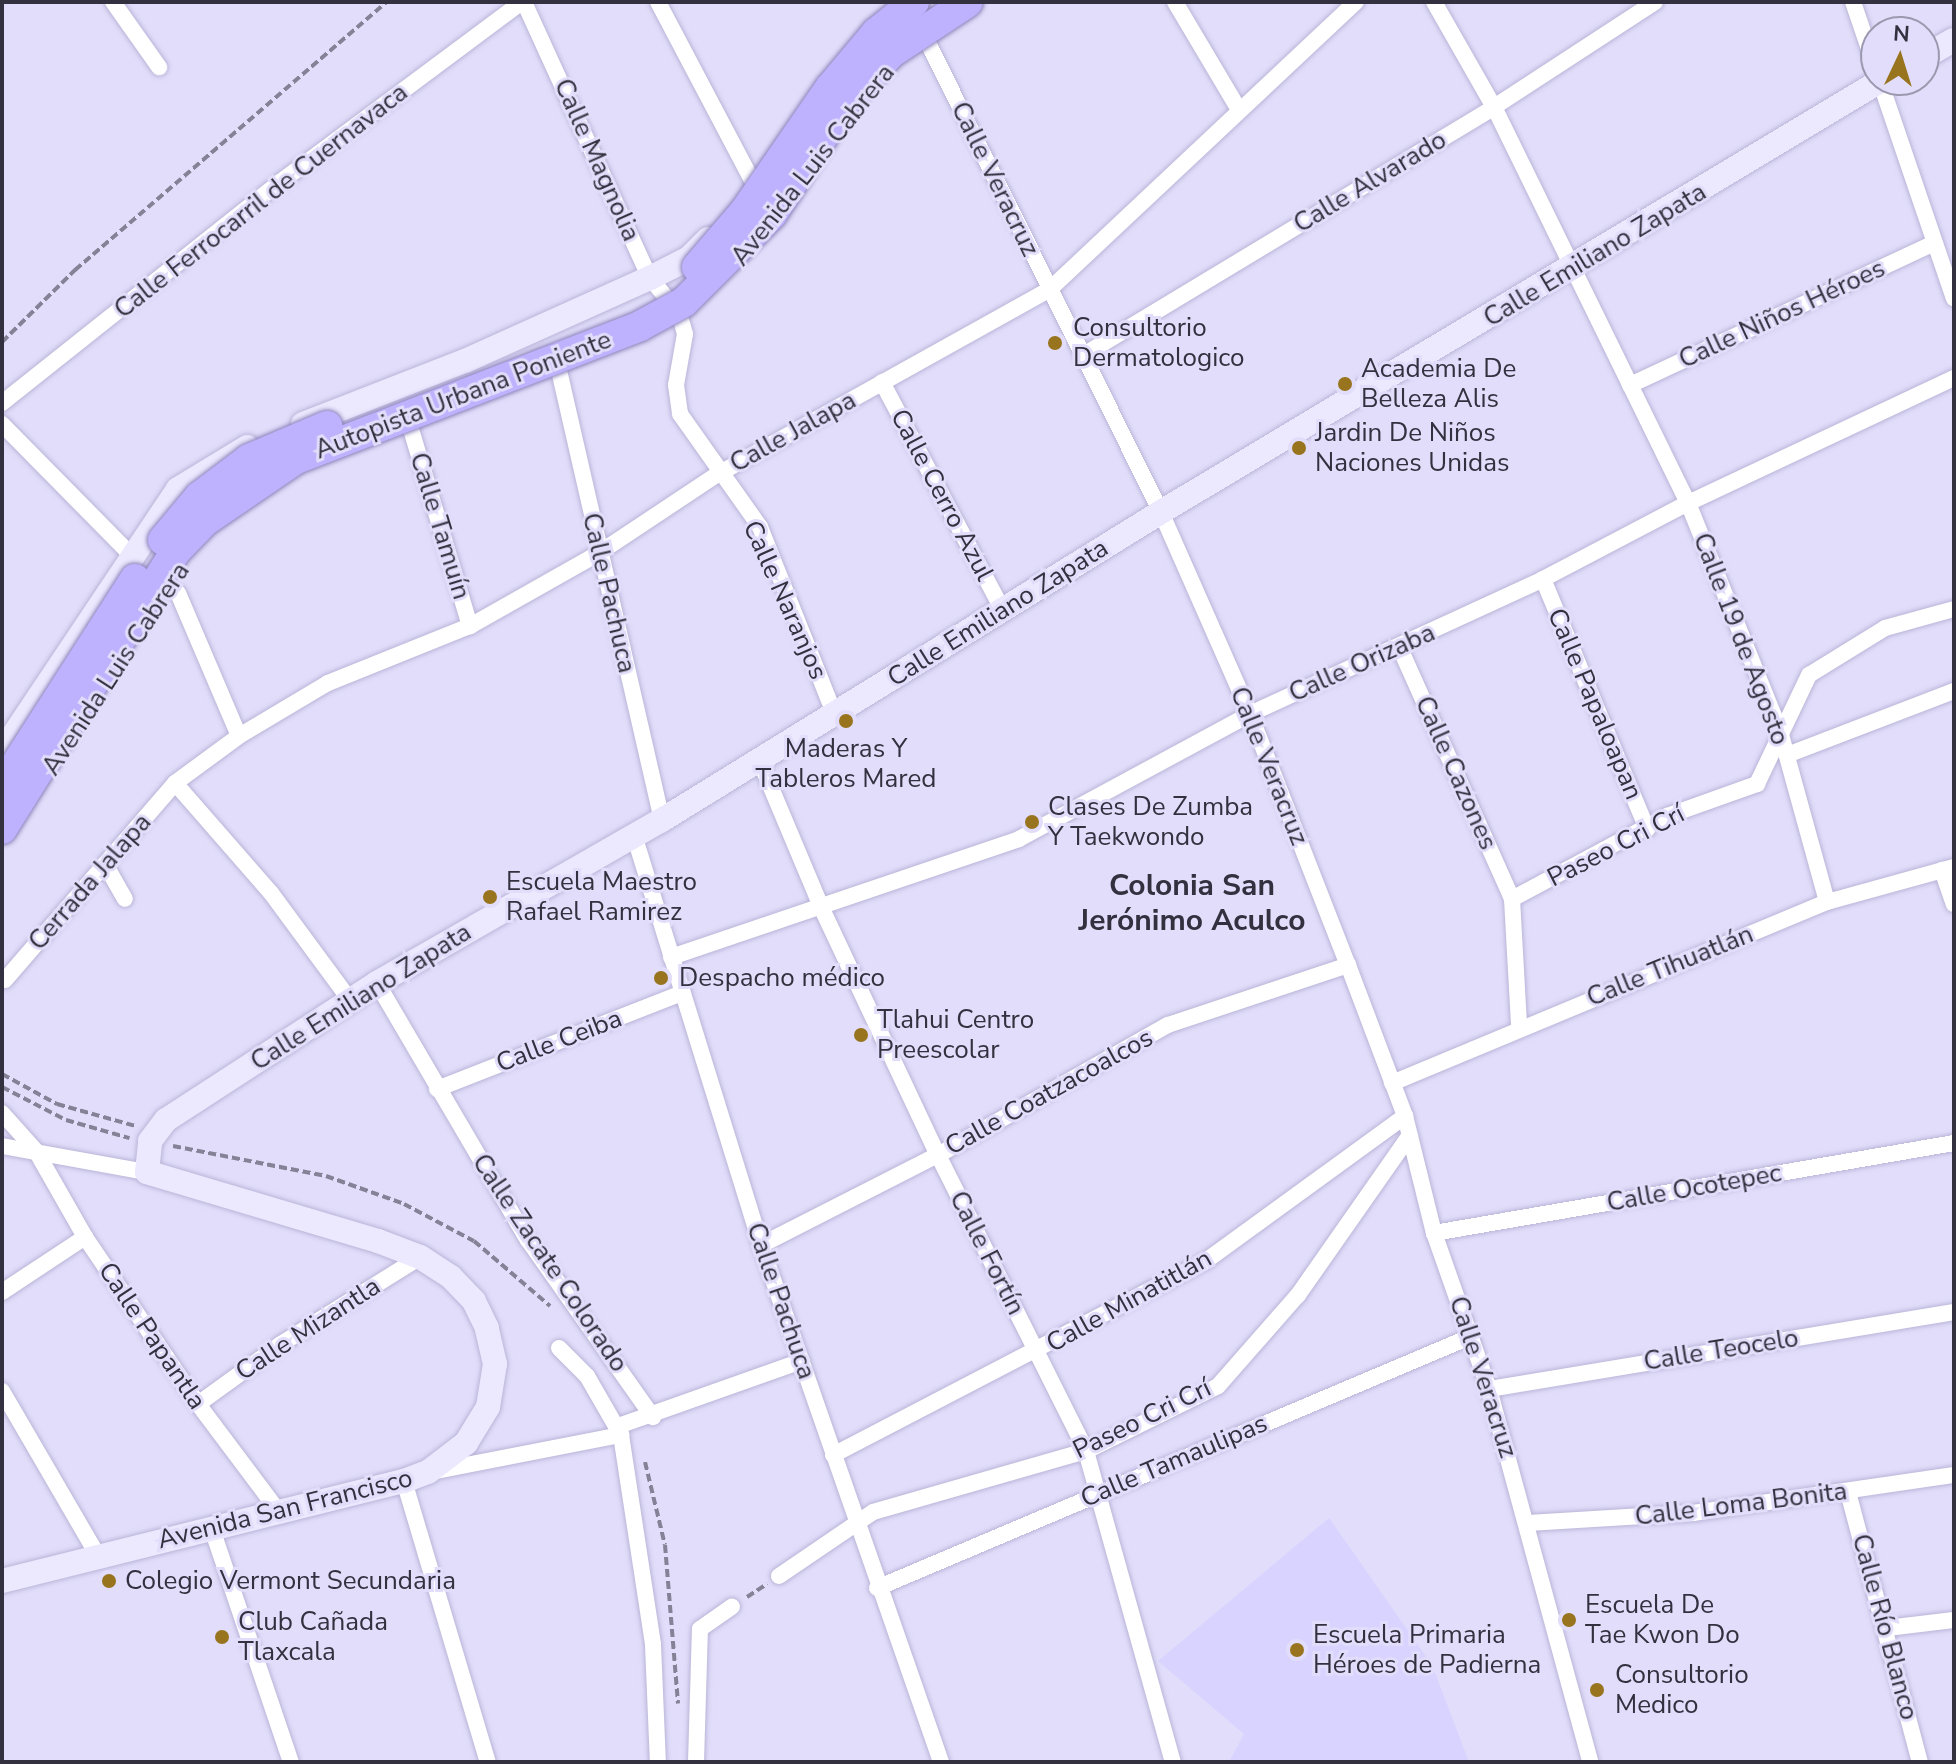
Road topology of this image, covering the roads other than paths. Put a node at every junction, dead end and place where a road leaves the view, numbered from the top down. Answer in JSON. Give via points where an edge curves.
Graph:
{"nodes":[{"id":1,"x":113,"y":2,"type":"edge"},
{"id":2,"x":523,"y":2,"type":"edge"},
{"id":3,"x":658,"y":2,"type":"edge"},
{"id":4,"x":913,"y":2,"type":"edge"},
{"id":5,"x":968,"y":2,"type":"edge"},
{"id":6,"x":976,"y":2,"type":"edge"},
{"id":7,"x":1175,"y":2,"type":"edge"},
{"id":8,"x":1356,"y":2,"type":"edge"},
{"id":9,"x":1434,"y":2,"type":"edge"},
{"id":10,"x":1655,"y":2,"type":"edge"},
{"id":11,"x":1853,"y":2,"type":"edge"},
{"id":12,"x":1860,"y":24,"type":"edge"},
{"id":13,"x":924,"y":35,"type":"junction"},
{"id":14,"x":159,"y":67,"type":"dead end"},
{"id":15,"x":1860,"y":94,"type":"edge"},
{"id":16,"x":1884,"y":96,"type":"edge"},
{"id":17,"x":811,"y":103,"type":"junction"},
{"id":18,"x":1494,"y":107,"type":"junction"},
{"id":19,"x":1238,"y":108,"type":"junction"},
{"id":20,"x":843,"y":123,"type":"junction"},
{"id":21,"x":791,"y":135,"type":"junction"},
{"id":22,"x":755,"y":186,"type":"junction"},
{"id":23,"x":1934,"y":243,"type":"junction"},
{"id":24,"x":1574,"y":269,"type":"junction"},
{"id":25,"x":650,"y":278,"type":"junction"},
{"id":26,"x":1049,"y":290,"type":"junction"},
{"id":27,"x":1954,"y":298,"type":"edge"},
{"id":28,"x":679,"y":313,"type":"junction"},
{"id":29,"x":1082,"y":356,"type":"junction"},
{"id":30,"x":558,"y":366,"type":"junction"},
{"id":31,"x":1954,"y":378,"type":"edge"},
{"id":32,"x":882,"y":382,"type":"junction"},
{"id":33,"x":1630,"y":385,"type":"junction"},
{"id":34,"x":2,"y":403,"type":"edge"},
{"id":35,"x":329,"y":414,"type":"junction"},
{"id":36,"x":2,"y":424,"type":"edge"},
{"id":37,"x":410,"y":426,"type":"junction"},
{"id":38,"x":340,"y":452,"type":"junction"},
{"id":39,"x":718,"y":474,"type":"junction"},
{"id":40,"x":1688,"y":503,"type":"junction"},
{"id":41,"x":1161,"y":512,"type":"junction"},
{"id":42,"x":599,"y":553,"type":"junction"},
{"id":43,"x":130,"y":554,"type":"junction"},
{"id":44,"x":1543,"y":579,"type":"junction"},
{"id":45,"x":178,"y":593,"type":"dead end"},
{"id":46,"x":1002,"y":609,"type":"junction"},
{"id":47,"x":1954,"y":609,"type":"edge"},
{"id":48,"x":470,"y":626,"type":"junction"},
{"id":49,"x":1399,"y":646,"type":"junction"},
{"id":50,"x":1954,"y":691,"type":"edge"},
{"id":51,"x":1250,"y":714,"type":"junction"},
{"id":52,"x":835,"y":715,"type":"junction"},
{"id":53,"x":1780,"y":731,"type":"junction"},
{"id":54,"x":239,"y":736,"type":"junction"},
{"id":55,"x":2,"y":752,"type":"edge"},
{"id":56,"x":1787,"y":755,"type":"junction"},
{"id":57,"x":759,"y":759,"type":"junction"},
{"id":58,"x":175,"y":783,"type":"junction"},
{"id":59,"x":2,"y":786,"type":"edge"},
{"id":60,"x":662,"y":820,"type":"junction"},
{"id":61,"x":2,"y":829,"type":"edge"},
{"id":62,"x":1647,"y":829,"type":"junction"},
{"id":63,"x":634,"y":835,"type":"junction"},
{"id":64,"x":2,"y":844,"type":"edge"},
{"id":65,"x":105,"y":864,"type":"junction"},
{"id":66,"x":1948,"y":869,"type":"edge"},
{"id":67,"x":125,"y":899,"type":"dead end"},
{"id":68,"x":1512,"y":899,"type":"junction"},
{"id":69,"x":1827,"y":902,"type":"junction"},
{"id":70,"x":1954,"y":904,"type":"edge"},
{"id":71,"x":822,"y":909,"type":"junction"},
{"id":72,"x":671,"y":957,"type":"junction"},
{"id":73,"x":1348,"y":965,"type":"junction"},
{"id":74,"x":5,"y":980,"type":"dead end"},
{"id":75,"x":377,"y":983,"type":"junction"},
{"id":76,"x":682,"y":993,"type":"junction"},
{"id":77,"x":350,"y":1000,"type":"junction"},
{"id":78,"x":1519,"y":1026,"type":"junction"},
{"id":79,"x":1392,"y":1083,"type":"junction"},
{"id":80,"x":437,"y":1089,"type":"junction"},
{"id":81,"x":2,"y":1113,"type":"edge"},
{"id":82,"x":1405,"y":1116,"type":"junction"},
{"id":83,"x":1410,"y":1135,"type":"junction"},
{"id":84,"x":1954,"y":1143,"type":"edge"},
{"id":85,"x":2,"y":1146,"type":"edge"},
{"id":86,"x":36,"y":1151,"type":"junction"},
{"id":87,"x":938,"y":1155,"type":"junction"},
{"id":88,"x":147,"y":1172,"type":"junction"},
{"id":89,"x":1434,"y":1233,"type":"junction"},
{"id":90,"x":85,"y":1237,"type":"junction"},
{"id":91,"x":761,"y":1245,"type":"junction"},
{"id":92,"x":420,"y":1257,"type":"junction"},
{"id":93,"x":2,"y":1292,"type":"edge"},
{"id":94,"x":1954,"y":1312,"type":"edge"},
{"id":95,"x":1472,"y":1336,"type":"junction"},
{"id":96,"x":559,"y":1348,"type":"dead end"},
{"id":97,"x":1037,"y":1352,"type":"junction"},
{"id":98,"x":802,"y":1361,"type":"junction"},
{"id":99,"x":1489,"y":1389,"type":"junction"},
{"id":100,"x":2,"y":1391,"type":"edge"},
{"id":101,"x":198,"y":1404,"type":"junction"},
{"id":102,"x":653,"y":1417,"type":"junction"},
{"id":103,"x":619,"y":1430,"type":"junction"},
{"id":104,"x":1086,"y":1451,"type":"junction"},
{"id":105,"x":833,"y":1455,"type":"junction"},
{"id":106,"x":428,"y":1472,"type":"junction"},
{"id":107,"x":1954,"y":1475,"type":"edge"},
{"id":108,"x":404,"y":1481,"type":"junction"},
{"id":109,"x":1101,"y":1492,"type":"junction"},
{"id":110,"x":1848,"y":1492,"type":"junction"},
{"id":111,"x":279,"y":1512,"type":"junction"},
{"id":112,"x":857,"y":1522,"type":"junction"},
{"id":113,"x":1528,"y":1523,"type":"junction"},
{"id":114,"x":212,"y":1529,"type":"junction"},
{"id":115,"x":98,"y":1556,"type":"junction"},
{"id":116,"x":779,"y":1576,"type":"road end"},
{"id":117,"x":2,"y":1581,"type":"edge"},
{"id":118,"x":877,"y":1588,"type":"junction"},
{"id":119,"x":732,"y":1607,"type":"road end"},
{"id":120,"x":1954,"y":1620,"type":"edge"},
{"id":121,"x":1887,"y":1628,"type":"junction"},
{"id":122,"x":291,"y":1762,"type":"edge"},
{"id":123,"x":488,"y":1762,"type":"edge"},
{"id":124,"x":658,"y":1762,"type":"edge"},
{"id":125,"x":696,"y":1762,"type":"edge"},
{"id":126,"x":941,"y":1762,"type":"edge"},
{"id":127,"x":1173,"y":1762,"type":"edge"},
{"id":128,"x":1590,"y":1762,"type":"edge"},
{"id":129,"x":1920,"y":1762,"type":"edge"}],
"edges":[{"from":1,"to":14,"type":"street"},
{"from":2,"to":25,"type":"street","name":"Calle Magnolia"},
{"from":2,"to":34,"type":"street","name":"Calle Ferrocarril de Cuernavaca","via":[[279,183]]},
{"from":3,"to":22,"type":"street"},
{"from":4,"to":17,"type":"street","name":"Avenida Luis Cabrera","via":[[861,42]]},
{"from":4,"to":59,"type":"highway","name":"Autopista Urbana Poniente","bridge":true,"via":[[876,33],[839,77],[745,211],[679,281],[543,346],[285,441],[249,459],[199,497],[128,588]]},
{"from":5,"to":61,"type":"highway","name":"Autopista Urbana Poniente","bridge":true,"via":[[921,30],[880,65],[847,100],[772,214],[684,302],[640,326],[296,459],[228,501],[175,552]]},
{"from":6,"to":13,"type":"street","name":"Avenida Luis Cabrera"},
{"from":7,"to":19,"type":"street"},
{"from":8,"to":19,"type":"street","name":"Calle Jalapa"},
{"from":9,"to":18,"type":"street"},
{"from":10,"to":18,"type":"street","name":"Calle Alvarado"},
{"from":11,"to":12,"type":"street"},
{"from":13,"to":20,"type":"street","name":"Avenida Luis Cabrera","via":[[892,62]]},
{"from":13,"to":26,"type":"street","name":"Calle Veracruz"},
{"from":15,"to":24,"type":"street","name":"Calle Emiliano Zapata"},
{"from":16,"to":23,"type":"street"},
{"from":17,"to":20,"type":"street","via":[[825,123]]},
{"from":17,"to":21,"type":"street","name":"Avenida Luis Cabrera"},
{"from":18,"to":24,"type":"street"},
{"from":18,"to":29,"type":"street","name":"Calle Alvarado"},
{"from":19,"to":26,"type":"street","name":"Calle Jalapa"},
{"from":20,"to":28,"type":"street","name":"Avenida Luis Cabrera","via":[[767,233],[706,294]]},
{"from":21,"to":22,"type":"street","name":"Avenida Luis Cabrera"},
{"from":21,"to":28,"type":"street","via":[[781,166],[703,256]]},
{"from":22,"to":25,"type":"street","name":"Avenida Luis Cabrera","via":[[689,258]]},
{"from":23,"to":27,"type":"street"},
{"from":23,"to":33,"type":"street","name":"Calle Niños Héroes"},
{"from":24,"to":33,"type":"street","name":"Calle 19 de Agosto"},
{"from":24,"to":41,"type":"street","name":"Calle Emiliano Zapata"},
{"from":25,"to":28,"type":"street","name":"Calle Magnolia"},
{"from":25,"to":35,"type":"street","name":"Avenida Luis Cabrera"},
{"from":26,"to":29,"type":"street","name":"Calle Veracruz"},
{"from":26,"to":32,"type":"street","name":"Calle Jalapa"},
{"from":28,"to":30,"type":"street","name":"Avenida Luis Cabrera"},
{"from":28,"to":39,"type":"street","name":"Calle Naranjos","via":[[685,334],[676,385],[680,414]]},
{"from":29,"to":41,"type":"street","name":"Calle Veracruz"},
{"from":30,"to":37,"type":"street","name":"Avenida Luis Cabrera"},
{"from":30,"to":42,"type":"street","name":"Calle Pachuca"},
{"from":31,"to":40,"type":"street","name":"Calle Orizaba"},
{"from":32,"to":39,"type":"street","name":"Calle Jalapa"},
{"from":32,"to":46,"type":"street","name":"Calle Cerro Azul"},
{"from":33,"to":40,"type":"street","name":"Calle 19 de Agosto"},
{"from":35,"to":38,"type":"street","via":[[345,423]]},
{"from":35,"to":43,"type":"street","name":"Avenida Luis Cabrera","via":[[257,442],[178,489]]},
{"from":36,"to":43,"type":"street"},
{"from":37,"to":38,"type":"street","name":"Avenida Luis Cabrera"},
{"from":37,"to":48,"type":"street","name":"Calle Tamuín"},
{"from":38,"to":64,"type":"street","name":"Avenida Luis Cabrera","via":[[269,487],[205,536],[163,590]]},
{"from":39,"to":42,"type":"street","name":"Calle Jalapa"},
{"from":39,"to":52,"type":"street","name":"Calle Naranjos","via":[[760,527]]},
{"from":40,"to":44,"type":"street","name":"Calle Orizaba"},
{"from":40,"to":53,"type":"street","name":"Calle 19 de Agosto"},
{"from":41,"to":46,"type":"street","name":"Calle Emiliano Zapata"},
{"from":41,"to":51,"type":"street","name":"Calle Veracruz"},
{"from":42,"to":48,"type":"street","name":"Calle Jalapa"},
{"from":42,"to":60,"type":"street","name":"Calle Pachuca"},
{"from":43,"to":55,"type":"street","name":"Avenida Luis Cabrera"},
{"from":44,"to":49,"type":"street","name":"Calle Orizaba"},
{"from":44,"to":62,"type":"street","name":"Calle Papaloapan"},
{"from":45,"to":54,"type":"street"},
{"from":46,"to":52,"type":"street","name":"Calle Emiliano Zapata"},
{"from":47,"to":53,"type":"street","name":"Paseo Cri Crí","via":[[1885,628],[1809,675]]},
{"from":48,"to":54,"type":"street","name":"Calle Jalapa","via":[[328,683]]},
{"from":49,"to":51,"type":"street","name":"Calle Orizaba"},
{"from":49,"to":68,"type":"street","name":"Calle Cazones"},
{"from":50,"to":56,"type":"street"},
{"from":51,"to":71,"type":"street","name":"Calle Orizaba","via":[[1019,839]]},
{"from":51,"to":73,"type":"street","name":"Calle Veracruz"},
{"from":52,"to":57,"type":"street","name":"Calle Emiliano Zapata"},
{"from":53,"to":56,"type":"street","name":"Calle 19 de Agosto"},
{"from":53,"to":62,"type":"street","name":"Paseo Cri Crí","via":[[1757,784],[1667,816]]},
{"from":54,"to":58,"type":"street","name":"Calle Jalapa"},
{"from":56,"to":69,"type":"street","name":"Calle 19 de Agosto"},
{"from":57,"to":60,"type":"street","name":"Calle Emiliano Zapata"},
{"from":57,"to":71,"type":"street","name":"Calle Fortín"},
{"from":58,"to":65,"type":"street","name":"Cerrada Jalapa"},
{"from":58,"to":77,"type":"street","via":[[271,893]]},
{"from":60,"to":63,"type":"street","name":"Calle Emiliano Zapata"},
{"from":62,"to":68,"type":"street","name":"Paseo Cri Crí"},
{"from":63,"to":72,"type":"street","name":"Calle Pachuca"},
{"from":63,"to":75,"type":"street","name":"Calle Emiliano Zapata"},
{"from":65,"to":67,"type":"street"},
{"from":65,"to":74,"type":"street","name":"Cerrada Jalapa"},
{"from":66,"to":69,"type":"street","name":"Calle Tihuatlán"},
{"from":66,"to":70,"type":"street"},
{"from":68,"to":78,"type":"street"},
{"from":69,"to":78,"type":"street","name":"Calle Tihuatlán"},
{"from":71,"to":72,"type":"street","name":"Calle Orizaba"},
{"from":71,"to":87,"type":"street","name":"Calle Fortín"},
{"from":72,"to":76,"type":"street","name":"Calle Pachuca"},
{"from":73,"to":79,"type":"street","name":"Calle Veracruz"},
{"from":73,"to":87,"type":"street","name":"Calle Coatzacoalcos","via":[[1168,1025]]},
{"from":75,"to":77,"type":"street","name":"Calle Emiliano Zapata"},
{"from":75,"to":80,"type":"street","name":"Calle Zacate Colorado"},
{"from":76,"to":80,"type":"street","name":"Calle Ceiba"},
{"from":76,"to":91,"type":"street","name":"Calle Pachuca"},
{"from":77,"to":88,"type":"street","name":"Calle Emiliano Zapata","via":[[146,1152]]},
{"from":78,"to":79,"type":"street","name":"Calle Tihuatlán"},
{"from":79,"to":82,"type":"street","name":"Calle Veracruz"},
{"from":80,"to":102,"type":"street","name":"Calle Zacate Colorado","via":[[528,1240]]},
{"from":81,"to":86,"type":"street"},
{"from":82,"to":83,"type":"street","name":"Calle Veracruz"},
{"from":82,"to":97,"type":"street","name":"Calle Minatitlán","via":[[1207,1260]]},
{"from":83,"to":89,"type":"street","name":"Calle Veracruz"},
{"from":83,"to":104,"type":"street","name":"Paseo Cri Crí","via":[[1298,1295],[1218,1386]]},
{"from":84,"to":89,"type":"street","name":"Calle Ocotepec"},
{"from":85,"to":86,"type":"street"},
{"from":86,"to":88,"type":"street"},
{"from":86,"to":90,"type":"street","name":"Calle Papantla"},
{"from":87,"to":91,"type":"street","name":"Calle Coatzacoalcos"},
{"from":87,"to":97,"type":"street","name":"Calle Fortín"},
{"from":88,"to":92,"type":"street","name":"Avenida San Francisco"},
{"from":89,"to":95,"type":"street","name":"Calle Veracruz"},
{"from":90,"to":93,"type":"street"},
{"from":90,"to":101,"type":"street","name":"Calle Papantla"},
{"from":91,"to":98,"type":"street","name":"Calle Pachuca"},
{"from":92,"to":101,"type":"street","name":"Calle Mizantla","via":[[281,1344]]},
{"from":92,"to":106,"type":"street","name":"Avenida San Francisco","via":[[451,1277],[474,1301],[495,1364],[488,1407],[466,1443]]},
{"from":94,"to":99,"type":"street","name":"Calle Teocelo"},
{"from":95,"to":99,"type":"street","name":"Calle Veracruz"},
{"from":95,"to":109,"type":"street","name":"Calle Tamaulipas"},
{"from":96,"to":103,"type":"street","via":[[587,1376]]},
{"from":97,"to":104,"type":"street","name":"Calle Fortín"},
{"from":97,"to":105,"type":"street","name":"Calle Minatitlán"},
{"from":98,"to":102,"type":"street","name":"Avenida San Francisco"},
{"from":98,"to":105,"type":"street","name":"Calle Pachuca"},
{"from":99,"to":113,"type":"street","name":"Calle Veracruz"},
{"from":100,"to":115,"type":"street"},
{"from":101,"to":111,"type":"street","name":"Calle Papantla"},
{"from":102,"to":103,"type":"street","name":"Avenida San Francisco"},
{"from":103,"to":106,"type":"street","name":"Avenida San Francisco"},
{"from":103,"to":124,"type":"street","via":[[653,1645]]},
{"from":104,"to":109,"type":"street","name":"Calle Fortín"},
{"from":104,"to":112,"type":"street","name":"Paseo Cri Crí","via":[[873,1512]]},
{"from":105,"to":112,"type":"street","name":"Calle Pachuca"},
{"from":106,"to":108,"type":"street","name":"Avenida San Francisco"},
{"from":107,"to":110,"type":"street","name":"Calle Loma Bonita"},
{"from":108,"to":111,"type":"street","name":"Avenida San Francisco"},
{"from":108,"to":123,"type":"street"},
{"from":109,"to":118,"type":"street","name":"Calle Tamaulipas"},
{"from":109,"to":127,"type":"street","name":"Calle Fortín"},
{"from":110,"to":113,"type":"street","name":"Calle Loma Bonita","via":[[1693,1513]]},
{"from":110,"to":121,"type":"street","name":"Calle Río Blanco"},
{"from":111,"to":114,"type":"street","name":"Avenida San Francisco"},
{"from":112,"to":116,"type":"street","name":"Paseo Cri Crí"},
{"from":112,"to":118,"type":"street","name":"Calle Pachuca"},
{"from":113,"to":128,"type":"street","name":"Calle Veracruz"},
{"from":114,"to":115,"type":"street","name":"Avenida San Francisco"},
{"from":114,"to":122,"type":"street"},
{"from":115,"to":117,"type":"street","name":"Avenida San Francisco"},
{"from":118,"to":126,"type":"street","name":"Calle Pachuca"},
{"from":119,"to":125,"type":"street","via":[[700,1629]]},
{"from":120,"to":121,"type":"street"},
{"from":121,"to":129,"type":"street","name":"Calle Río Blanco"}]}
